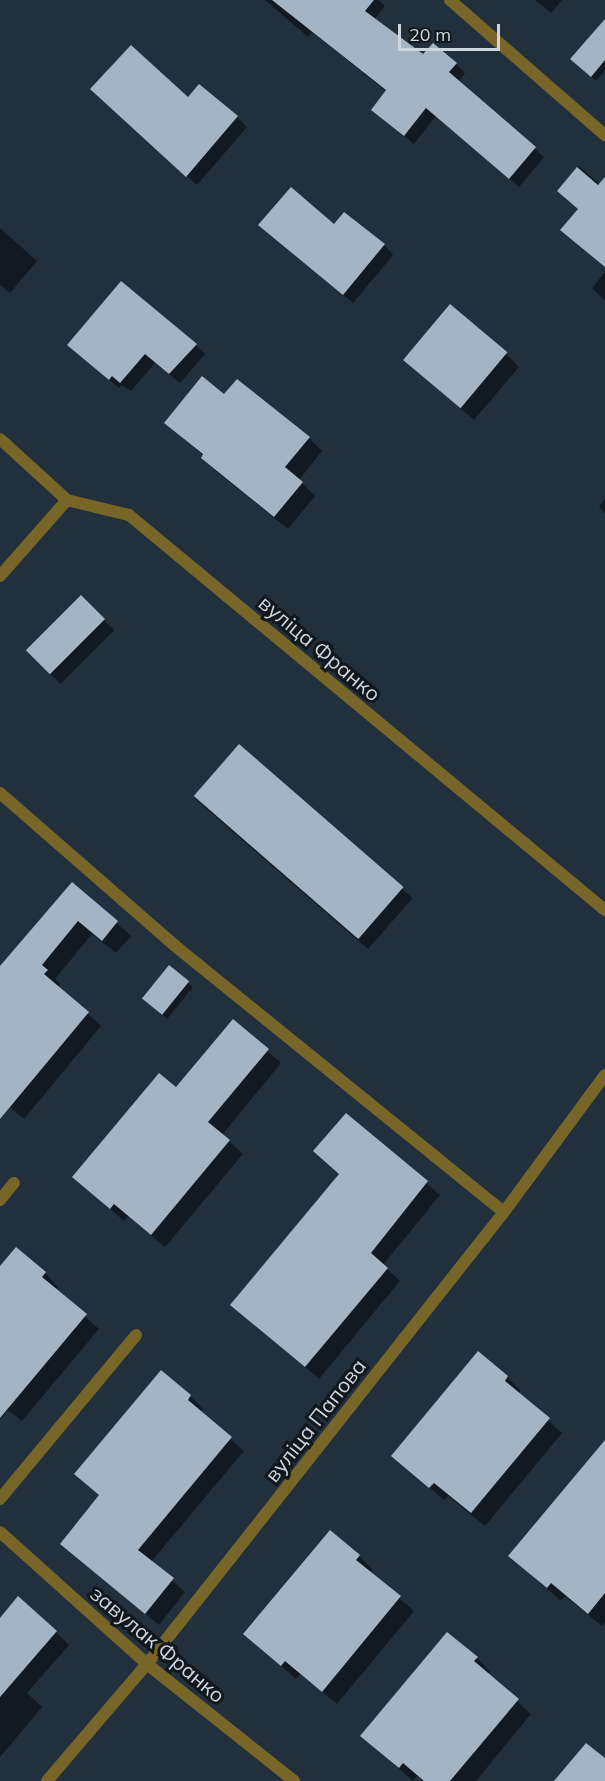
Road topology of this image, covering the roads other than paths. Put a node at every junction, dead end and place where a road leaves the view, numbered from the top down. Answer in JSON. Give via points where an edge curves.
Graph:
{"nodes":[{"id":1,"x":450,"y":0,"type":"edge"},
{"id":2,"x":605,"y":135,"type":"edge"},
{"id":3,"x":0,"y":439,"type":"edge"},
{"id":4,"x":67,"y":500,"type":"junction"},
{"id":5,"x":0,"y":576,"type":"edge"},
{"id":6,"x":0,"y":793,"type":"edge"},
{"id":7,"x":605,"y":910,"type":"edge"},
{"id":8,"x":605,"y":1075,"type":"edge"},
{"id":9,"x":14,"y":1183,"type":"dead end"},
{"id":10,"x":0,"y":1200,"type":"edge"},
{"id":11,"x":504,"y":1212,"type":"junction"},
{"id":12,"x":136,"y":1335,"type":"dead end"},
{"id":13,"x":0,"y":1499,"type":"edge"},
{"id":14,"x":0,"y":1532,"type":"edge"},
{"id":15,"x":147,"y":1664,"type":"junction"},
{"id":16,"x":47,"y":1781,"type":"edge"},
{"id":17,"x":294,"y":1781,"type":"edge"}],
"edges":[{"from":1,"to":2,"type":"street"},
{"from":3,"to":4,"type":"street","name":"вуліца Франко"},
{"from":4,"to":5,"type":"street"},
{"from":4,"to":7,"type":"street","name":"вуліца Франко","via":[[129,515]]},
{"from":6,"to":11,"type":"street","via":[[174,945]]},
{"from":8,"to":11,"type":"street","name":"вуліца Папова"},
{"from":9,"to":10,"type":"street"},
{"from":11,"to":15,"type":"street","name":"вуліца Папова"},
{"from":12,"to":13,"type":"street"},
{"from":14,"to":15,"type":"street","name":"завулак Франко"},
{"from":15,"to":16,"type":"street","name":"вуліца Папова"},
{"from":15,"to":17,"type":"street","name":"завулак Франко"}]}
